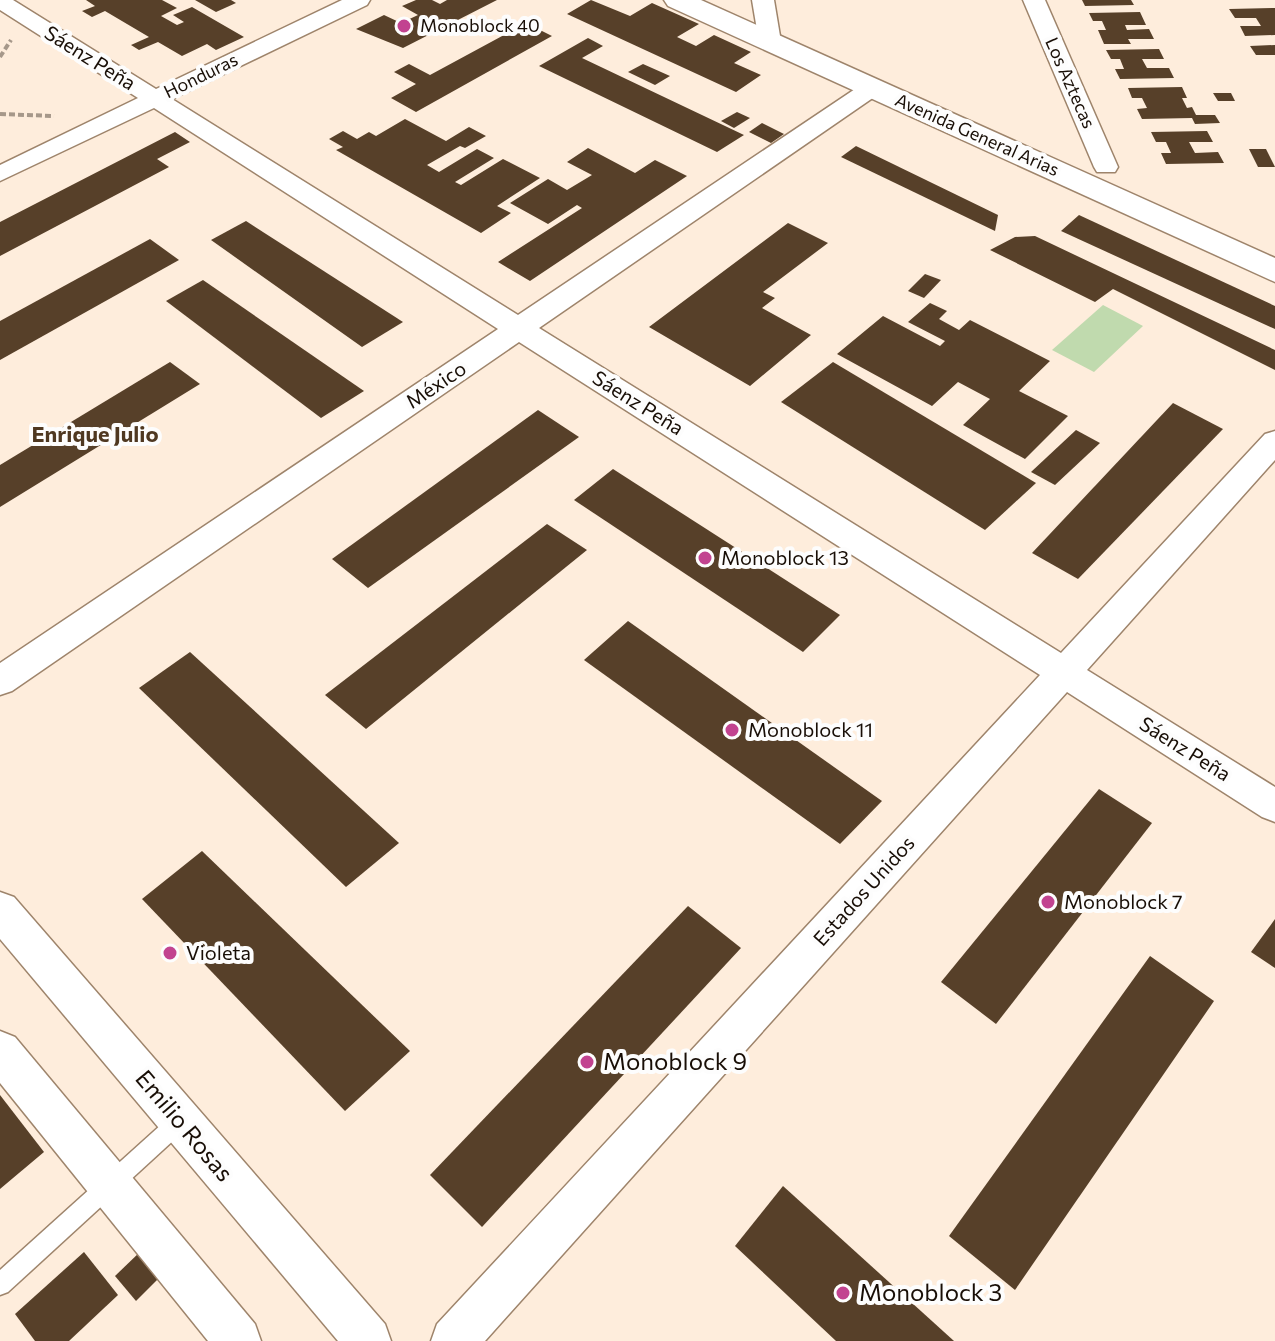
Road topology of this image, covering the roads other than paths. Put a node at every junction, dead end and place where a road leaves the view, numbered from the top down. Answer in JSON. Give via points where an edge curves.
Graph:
{"nodes":[{"id":1,"x":359,"y":0,"type":"edge"},
{"id":2,"x":678,"y":0,"type":"edge"},
{"id":3,"x":763,"y":0,"type":"edge"},
{"id":4,"x":1034,"y":0,"type":"edge"},
{"id":5,"x":0,"y":1,"type":"edge"},
{"id":6,"x":770,"y":42,"type":"junction"},
{"id":7,"x":872,"y":88,"type":"junction"},
{"id":8,"x":155,"y":99,"type":"junction"},
{"id":9,"x":1106,"y":167,"type":"dead end"},
{"id":10,"x":0,"y":174,"type":"edge"},
{"id":11,"x":1275,"y":271,"type":"edge"},
{"id":12,"x":519,"y":329,"type":"junction"},
{"id":13,"x":1275,"y":441,"type":"edge"},
{"id":14,"x":1064,"y":673,"type":"junction"},
{"id":15,"x":0,"y":681,"type":"edge"},
{"id":16,"x":1275,"y":806,"type":"edge"},
{"id":17,"x":0,"y":910,"type":"edge"},
{"id":18,"x":0,"y":1051,"type":"edge"},
{"id":19,"x":180,"y":1121,"type":"junction"},
{"id":20,"x":110,"y":1185,"type":"junction"},
{"id":21,"x":0,"y":1284,"type":"edge"},
{"id":22,"x":238,"y":1341,"type":"edge"},
{"id":23,"x":368,"y":1341,"type":"edge"},
{"id":24,"x":454,"y":1341,"type":"edge"}],
"edges":[{"from":1,"to":8,"type":"street","name":"Honduras"},
{"from":2,"to":6,"type":"main road","name":"Avenida General Arias"},
{"from":3,"to":6,"type":"street"},
{"from":4,"to":9,"type":"street","name":"Los Aztecas"},
{"from":5,"to":8,"type":"street","name":"Sáenz Peña"},
{"from":6,"to":7,"type":"main road","name":"Avenida General Arias"},
{"from":7,"to":11,"type":"main road","name":"Avenida General Arias"},
{"from":7,"to":12,"type":"street","name":"México"},
{"from":8,"to":10,"type":"street","name":"Honduras"},
{"from":8,"to":12,"type":"street","name":"Sáenz Peña"},
{"from":12,"to":14,"type":"street","name":"Sáenz Peña"},
{"from":12,"to":15,"type":"street","name":"México"},
{"from":13,"to":14,"type":"street","name":"Estados Unidos"},
{"from":14,"to":16,"type":"street","name":"Sáenz Peña"},
{"from":14,"to":24,"type":"street","name":"Estados Unidos"},
{"from":17,"to":19,"type":"street","name":"Emilio Rosas"},
{"from":18,"to":20,"type":"street"},
{"from":19,"to":20,"type":"lane"},
{"from":19,"to":23,"type":"street","name":"Emilio Rosas"},
{"from":20,"to":21,"type":"lane"},
{"from":20,"to":22,"type":"street"}]}
